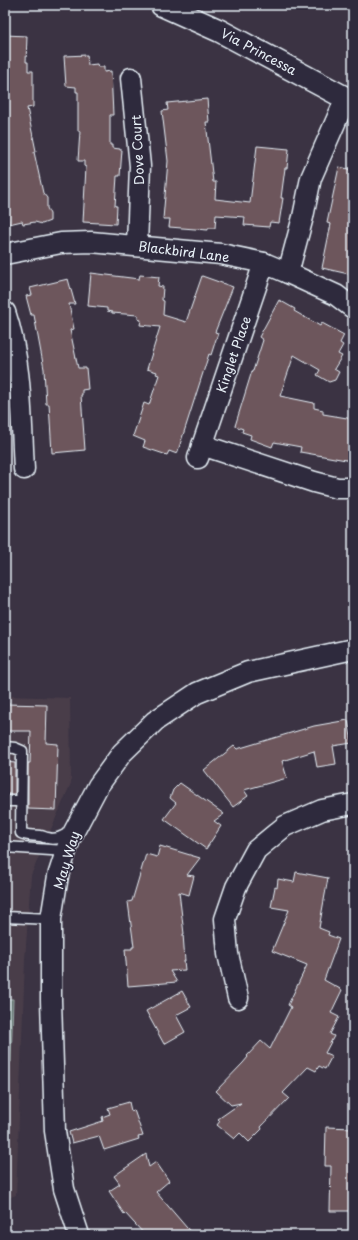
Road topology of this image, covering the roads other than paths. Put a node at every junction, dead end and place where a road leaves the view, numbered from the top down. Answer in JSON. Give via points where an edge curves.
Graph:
{"nodes":[{"id":1,"x":162,"y":5,"type":"edge"},
{"id":2,"x":131,"y":78,"type":"dead end"},
{"id":3,"x":349,"y":100,"type":"edge"},
{"id":4,"x":137,"y":246,"type":"junction"},
{"id":5,"x":5,"y":254,"type":"edge"},
{"id":6,"x":264,"y":263,"type":"junction"},
{"id":7,"x":288,"y":273,"type":"junction"},
{"id":8,"x":353,"y":308,"type":"edge"},
{"id":9,"x":5,"y":312,"type":"edge"},
{"id":10,"x":24,"y":470,"type":"dead end"},
{"id":11,"x":353,"y":488,"type":"edge"},
{"id":12,"x":353,"y":649,"type":"edge"},
{"id":13,"x":5,"y":747,"type":"edge"},
{"id":14,"x":5,"y":801,"type":"edge"},
{"id":15,"x":21,"y":801,"type":"junction"},
{"id":16,"x":353,"y":804,"type":"edge"},
{"id":17,"x":75,"y":828,"type":"junction"},
{"id":18,"x":5,"y":847,"type":"edge"},
{"id":19,"x":66,"y":851,"type":"junction"},
{"id":20,"x":5,"y":917,"type":"edge"},
{"id":21,"x":51,"y":919,"type":"junction"},
{"id":22,"x":238,"y":998,"type":"dead end"},
{"id":23,"x":79,"y":1235,"type":"edge"}],
"edges":[{"from":1,"to":3,"type":"street","name":"Via Princessa","via":[[220,31]]},
{"from":2,"to":4,"type":"street","name":"Dove Court","via":[[140,166]]},
{"from":3,"to":7,"type":"street","via":[[311,178]]},
{"from":4,"to":5,"type":"street","name":"Blackbird Lane","via":[[91,242],[60,243]]},
{"from":4,"to":6,"type":"street","name":"Blackbird Lane","via":[[221,254]]},
{"from":6,"to":7,"type":"street","name":"Blackbird Lane"},
{"from":6,"to":11,"type":"street","name":"Kinglet Place","via":[[200,452],[337,488]]},
{"from":7,"to":8,"type":"street","name":"Blackbird Lane","via":[[336,295]]},
{"from":9,"to":10,"type":"street","via":[[18,374]]},
{"from":12,"to":17,"type":"street","name":"May Way","via":[[248,672],[197,693],[155,721],[122,753],[98,786]]},
{"from":13,"to":15,"type":"lane","via":[[22,751]]},
{"from":14,"to":15,"type":"lane"},
{"from":15,"to":17,"type":"lane","via":[[21,833],[53,839],[60,838]]},
{"from":16,"to":22,"type":"street","via":[[322,810],[285,826],[256,850],[236,887],[225,919],[228,954]]},
{"from":17,"to":19,"type":"street","name":"May Way"},
{"from":18,"to":19,"type":"lane"},
{"from":19,"to":21,"type":"street","name":"May Way","via":[[58,876]]},
{"from":20,"to":21,"type":"lane"},
{"from":21,"to":23,"type":"street","name":"May Way","via":[[55,1131],[64,1189]]}]}
